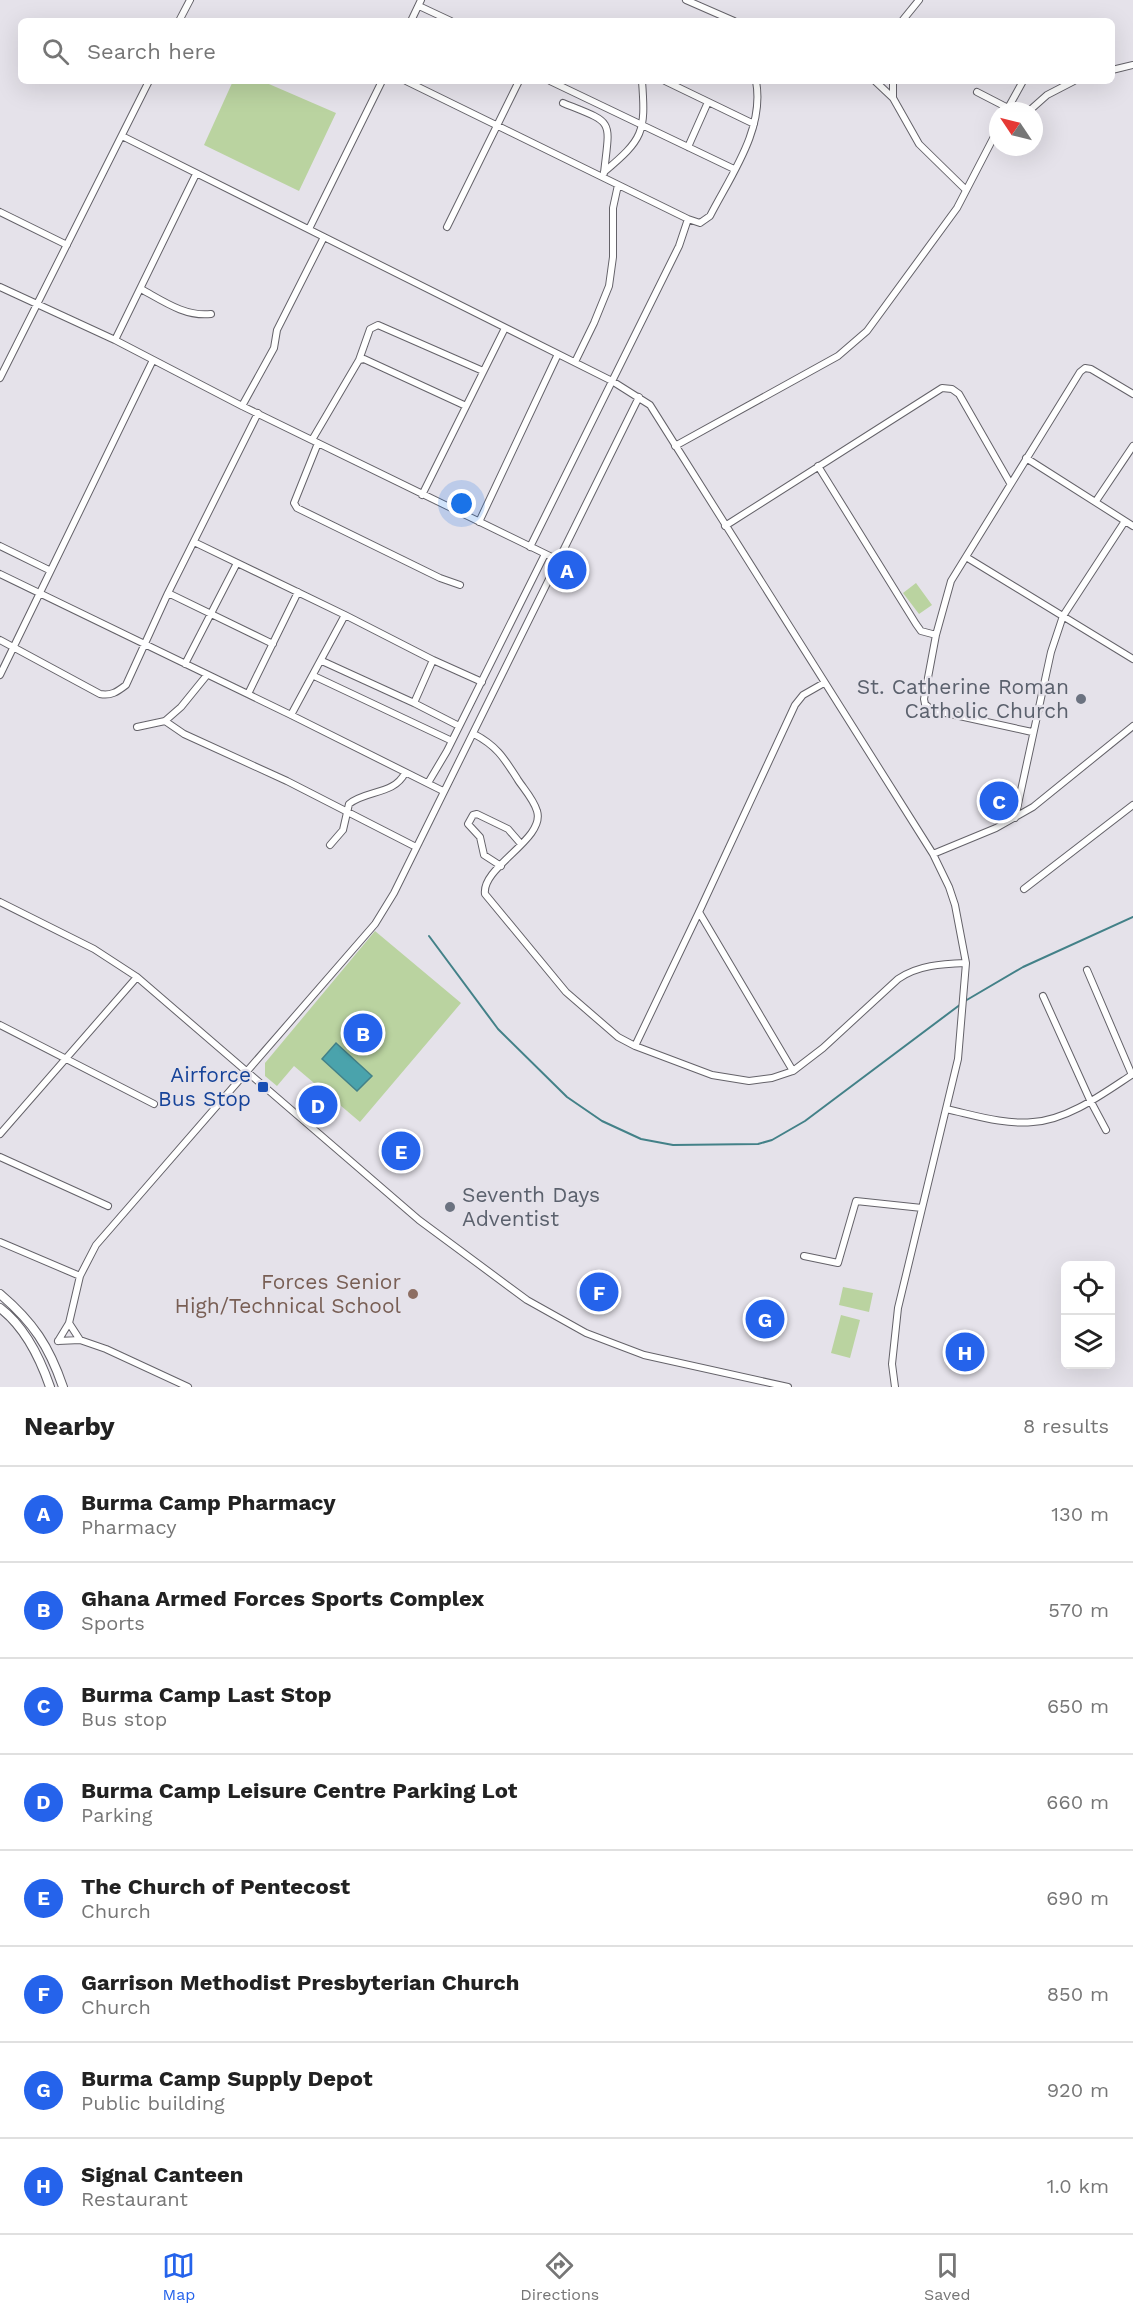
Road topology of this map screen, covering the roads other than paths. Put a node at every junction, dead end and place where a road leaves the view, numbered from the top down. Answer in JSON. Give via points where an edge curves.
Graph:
{"nodes":[{"id":1,"x":190,"y":0,"type":"edge"},
{"id":2,"x":686,"y":0,"type":"edge"},
{"id":3,"x":920,"y":0,"type":"edge"},
{"id":4,"x":420,"y":3,"type":"edge"},
{"id":5,"x":181,"y":18,"type":"edge"},
{"id":6,"x":412,"y":18,"type":"edge"},
{"id":7,"x":446,"y":18,"type":"edge"},
{"id":8,"x":727,"y":18,"type":"edge"},
{"id":9,"x":905,"y":18,"type":"edge"},
{"id":10,"x":1133,"y":65,"type":"edge"},
{"id":11,"x":1115,"y":69,"type":"edge"},
{"id":12,"x":148,"y":84,"type":"edge"},
{"id":13,"x":381,"y":84,"type":"edge"},
{"id":14,"x":412,"y":84,"type":"edge"},
{"id":15,"x":518,"y":84,"type":"edge"},
{"id":16,"x":556,"y":84,"type":"edge"},
{"id":17,"x":642,"y":84,"type":"edge"},
{"id":18,"x":671,"y":84,"type":"edge"},
{"id":19,"x":756,"y":84,"type":"edge"},
{"id":20,"x":878,"y":84,"type":"edge"},
{"id":21,"x":893,"y":84,"type":"edge"},
{"id":22,"x":1021,"y":84,"type":"edge"},
{"id":23,"x":1068,"y":84,"type":"edge"},
{"id":24,"x":977,"y":92,"type":"dead end"},
{"id":25,"x":892,"y":98,"type":"junction"},
{"id":26,"x":708,"y":102,"type":"junction"},
{"id":27,"x":995,"y":102,"type":"edge"},
{"id":28,"x":1012,"y":102,"type":"edge"},
{"id":29,"x":1039,"y":102,"type":"edge"},
{"id":30,"x":563,"y":103,"type":"dead end"},
{"id":31,"x":642,"y":124,"type":"junction"},
{"id":32,"x":754,"y":124,"type":"junction"},
{"id":33,"x":497,"y":126,"type":"junction"},
{"id":34,"x":122,"y":136,"type":"junction"},
{"id":35,"x":688,"y":147,"type":"junction"},
{"id":36,"x":989,"y":147,"type":"edge"},
{"id":37,"x":987,"y":151,"type":"joint"},
{"id":38,"x":734,"y":169,"type":"junction"},
{"id":39,"x":196,"y":174,"type":"junction"},
{"id":40,"x":604,"y":175,"type":"junction"},
{"id":41,"x":618,"y":184,"type":"junction"},
{"id":42,"x":966,"y":190,"type":"junction"},
{"id":43,"x":0,"y":213,"type":"edge"},
{"id":44,"x":688,"y":219,"type":"junction"},
{"id":45,"x":447,"y":227,"type":"dead end"},
{"id":46,"x":309,"y":229,"type":"junction"},
{"id":47,"x":324,"y":237,"type":"junction"},
{"id":48,"x":67,"y":245,"type":"junction"},
{"id":49,"x":0,"y":287,"type":"edge"},
{"id":50,"x":141,"y":289,"type":"junction"},
{"id":51,"x":37,"y":305,"type":"junction"},
{"id":52,"x":211,"y":314,"type":"dead end"},
{"id":53,"x":505,"y":328,"type":"junction"},
{"id":54,"x":115,"y":340,"type":"junction"},
{"id":55,"x":558,"y":354,"type":"junction"},
{"id":56,"x":153,"y":360,"type":"junction"},
{"id":57,"x":359,"y":360,"type":"junction"},
{"id":58,"x":575,"y":362,"type":"junction"},
{"id":59,"x":483,"y":371,"type":"junction"},
{"id":60,"x":1,"y":374,"type":"edge"},
{"id":61,"x":612,"y":381,"type":"junction"},
{"id":62,"x":1133,"y":394,"type":"edge"},
{"id":63,"x":639,"y":397,"type":"junction"},
{"id":64,"x":242,"y":406,"type":"junction"},
{"id":65,"x":466,"y":406,"type":"junction"},
{"id":66,"x":258,"y":413,"type":"junction"},
{"id":67,"x":315,"y":442,"type":"junction"},
{"id":68,"x":675,"y":446,"type":"junction"},
{"id":69,"x":1133,"y":446,"type":"edge"},
{"id":70,"x":1026,"y":458,"type":"junction"},
{"id":71,"x":818,"y":466,"type":"junction"},
{"id":72,"x":1010,"y":483,"type":"junction"},
{"id":73,"x":422,"y":495,"type":"junction"},
{"id":74,"x":1096,"y":501,"type":"junction"},
{"id":75,"x":1125,"y":521,"type":"junction"},
{"id":76,"x":479,"y":522,"type":"junction"},
{"id":77,"x":725,"y":526,"type":"junction"},
{"id":78,"x":1133,"y":526,"type":"edge"},
{"id":79,"x":194,"y":542,"type":"junction"},
{"id":80,"x":0,"y":546,"type":"edge"},
{"id":81,"x":530,"y":547,"type":"junction"},
{"id":82,"x":545,"y":554,"type":"junction"},
{"id":83,"x":966,"y":557,"type":"junction"},
{"id":84,"x":558,"y":560,"type":"junction"},
{"id":85,"x":237,"y":563,"type":"junction"},
{"id":86,"x":49,"y":570,"type":"junction"},
{"id":87,"x":0,"y":574,"type":"edge"},
{"id":88,"x":460,"y":585,"type":"dead end"},
{"id":89,"x":39,"y":592,"type":"junction"},
{"id":90,"x":298,"y":592,"type":"junction"},
{"id":91,"x":168,"y":593,"type":"junction"},
{"id":92,"x":210,"y":614,"type":"junction"},
{"id":93,"x":345,"y":615,"type":"junction"},
{"id":94,"x":1064,"y":616,"type":"junction"},
{"id":95,"x":936,"y":636,"type":"junction"},
{"id":96,"x":0,"y":640,"type":"edge"},
{"id":97,"x":273,"y":644,"type":"junction"},
{"id":98,"x":145,"y":645,"type":"junction"},
{"id":99,"x":15,"y":647,"type":"junction"},
{"id":100,"x":1133,"y":659,"type":"edge"},
{"id":101,"x":433,"y":660,"type":"junction"},
{"id":102,"x":322,"y":661,"type":"junction"},
{"id":103,"x":185,"y":664,"type":"junction"},
{"id":104,"x":0,"y":675,"type":"edge"},
{"id":105,"x":207,"y":675,"type":"junction"},
{"id":106,"x":314,"y":676,"type":"junction"},
{"id":107,"x":482,"y":682,"type":"junction"},
{"id":108,"x":824,"y":683,"type":"junction"},
{"id":109,"x":248,"y":694,"type":"junction"},
{"id":110,"x":414,"y":703,"type":"junction"},
{"id":111,"x":291,"y":715,"type":"junction"},
{"id":112,"x":165,"y":721,"type":"junction"},
{"id":113,"x":459,"y":726,"type":"junction"},
{"id":114,"x":1133,"y":726,"type":"edge"},
{"id":115,"x":136,"y":727,"type":"dead end"},
{"id":116,"x":1032,"y":732,"type":"junction"},
{"id":117,"x":474,"y":734,"type":"junction"},
{"id":118,"x":452,"y":741,"type":"junction"},
{"id":119,"x":405,"y":773,"type":"junction"},
{"id":120,"x":428,"y":783,"type":"junction"},
{"id":121,"x":443,"y":791,"type":"junction"},
{"id":122,"x":1133,"y":806,"type":"edge"},
{"id":123,"x":347,"y":811,"type":"junction"},
{"id":124,"x":1133,"y":811,"type":"edge"},
{"id":125,"x":1125,"y":812,"type":"junction"},
{"id":126,"x":1015,"y":818,"type":"junction"},
{"id":127,"x":521,"y":844,"type":"junction"},
{"id":128,"x":330,"y":845,"type":"dead end"},
{"id":129,"x":416,"y":847,"type":"junction"},
{"id":130,"x":933,"y":854,"type":"junction"},
{"id":131,"x":501,"y":866,"type":"junction"},
{"id":132,"x":1024,"y":889,"type":"dead end"},
{"id":133,"x":0,"y":902,"type":"edge"},
{"id":134,"x":699,"y":912,"type":"junction"},
{"id":135,"x":966,"y":963,"type":"junction"},
{"id":136,"x":1087,"y":970,"type":"dead end"},
{"id":137,"x":137,"y":977,"type":"junction"},
{"id":138,"x":1043,"y":996,"type":"dead end"},
{"id":139,"x":0,"y":1025,"type":"edge"},
{"id":140,"x":635,"y":1046,"type":"junction"},
{"id":141,"x":65,"y":1060,"type":"junction"},
{"id":142,"x":248,"y":1071,"type":"junction"},
{"id":143,"x":793,"y":1071,"type":"junction"},
{"id":144,"x":1133,"y":1074,"type":"edge"},
{"id":145,"x":1090,"y":1100,"type":"junction"},
{"id":146,"x":154,"y":1104,"type":"dead end"},
{"id":147,"x":946,"y":1109,"type":"junction"},
{"id":148,"x":1106,"y":1130,"type":"dead end"},
{"id":149,"x":0,"y":1134,"type":"edge"},
{"id":150,"x":0,"y":1157,"type":"edge"},
{"id":151,"x":108,"y":1206,"type":"dead end"},
{"id":152,"x":922,"y":1208,"type":"junction"},
{"id":153,"x":0,"y":1242,"type":"edge"},
{"id":154,"x":804,"y":1256,"type":"dead end"},
{"id":155,"x":80,"y":1276,"type":"junction"},
{"id":156,"x":0,"y":1294,"type":"edge"},
{"id":157,"x":0,"y":1308,"type":"edge"},
{"id":158,"x":69,"y":1323,"type":"junction"},
{"id":159,"x":80,"y":1340,"type":"junction"},
{"id":160,"x":50,"y":1387,"type":"edge"},
{"id":161,"x":63,"y":1387,"type":"edge"},
{"id":162,"x":188,"y":1387,"type":"edge"},
{"id":163,"x":788,"y":1387,"type":"edge"},
{"id":164,"x":895,"y":1387,"type":"edge"}],
"edges":[{"from":1,"to":5,"type":"street"},
{"from":2,"to":8,"type":"street"},
{"from":3,"to":9,"type":"street"},
{"from":4,"to":6,"type":"street"},
{"from":4,"to":7,"type":"street"},
{"from":10,"to":11,"type":"street"},
{"from":12,"to":34,"type":"street"},
{"from":13,"to":46,"type":"street"},
{"from":14,"to":33,"type":"street"},
{"from":15,"to":33,"type":"street"},
{"from":16,"to":31,"type":"street"},
{"from":17,"to":31,"type":"street"},
{"from":18,"to":26,"type":"street"},
{"from":19,"to":32,"type":"street"},
{"from":20,"to":25,"type":"street"},
{"from":21,"to":25,"type":"street"},
{"from":22,"to":28,"type":"street"},
{"from":23,"to":29,"type":"street"},
{"from":24,"to":27,"type":"street"},
{"from":25,"to":42,"type":"street","via":[[919,144]]},
{"from":26,"to":32,"type":"street"},
{"from":26,"to":35,"type":"street"},
{"from":30,"to":40,"type":"street","via":[[603,119],[609,136]]},
{"from":31,"to":35,"type":"street"},
{"from":31,"to":40,"type":"street","via":[[633,146]]},
{"from":32,"to":38,"type":"street"},
{"from":33,"to":40,"type":"street"},
{"from":33,"to":45,"type":"street"},
{"from":34,"to":39,"type":"street"},
{"from":34,"to":48,"type":"street"},
{"from":35,"to":38,"type":"street"},
{"from":36,"to":37,"type":"street"},
{"from":37,"to":42,"type":"street"},
{"from":38,"to":44,"type":"street","via":[[710,216],[700,223]]},
{"from":39,"to":46,"type":"street"},
{"from":39,"to":50,"type":"street"},
{"from":40,"to":41,"type":"street"},
{"from":41,"to":44,"type":"street"},
{"from":41,"to":58,"type":"street","via":[[609,286]]},
{"from":42,"to":68,"type":"street","via":[[867,331],[852,345]]},
{"from":43,"to":48,"type":"street"},
{"from":44,"to":61,"type":"street","via":[[679,246]]},
{"from":46,"to":47,"type":"street"},
{"from":47,"to":53,"type":"street"},
{"from":47,"to":64,"type":"street","via":[[277,330],[274,348]]},
{"from":48,"to":51,"type":"street"},
{"from":49,"to":51,"type":"street"},
{"from":50,"to":52,"type":"street","via":[[191,314]]},
{"from":50,"to":54,"type":"street"},
{"from":51,"to":54,"type":"street"},
{"from":51,"to":60,"type":"street"},
{"from":53,"to":55,"type":"street"},
{"from":53,"to":59,"type":"street"},
{"from":54,"to":56,"type":"street"},
{"from":55,"to":58,"type":"street"},
{"from":55,"to":76,"type":"street"},
{"from":56,"to":64,"type":"street"},
{"from":56,"to":86,"type":"street"},
{"from":57,"to":59,"type":"street","via":[[370,329],[378,325]]},
{"from":57,"to":65,"type":"street"},
{"from":57,"to":67,"type":"street"},
{"from":58,"to":61,"type":"street"},
{"from":59,"to":65,"type":"street"},
{"from":61,"to":63,"type":"street"},
{"from":61,"to":81,"type":"street"},
{"from":62,"to":70,"type":"street","via":[[1085,368]]},
{"from":63,"to":68,"type":"street","via":[[658,415]]},
{"from":63,"to":84,"type":"street"},
{"from":64,"to":66,"type":"street"},
{"from":65,"to":73,"type":"street"},
{"from":66,"to":67,"type":"street"},
{"from":66,"to":79,"type":"street"},
{"from":67,"to":73,"type":"street"},
{"from":67,"to":88,"type":"street","via":[[294,503],[297,508]]},
{"from":68,"to":77,"type":"street"},
{"from":69,"to":74,"type":"street"},
{"from":70,"to":72,"type":"street"},
{"from":70,"to":74,"type":"street"},
{"from":71,"to":72,"type":"street","via":[[942,388],[959,394]]},
{"from":71,"to":77,"type":"street"},
{"from":71,"to":95,"type":"street","via":[[916,624],[921,631]]},
{"from":72,"to":83,"type":"street"},
{"from":73,"to":76,"type":"street"},
{"from":74,"to":75,"type":"street"},
{"from":75,"to":78,"type":"street"},
{"from":75,"to":94,"type":"street"},
{"from":76,"to":81,"type":"street"},
{"from":77,"to":108,"type":"street"},
{"from":79,"to":85,"type":"street"},
{"from":79,"to":91,"type":"street"},
{"from":80,"to":86,"type":"street"},
{"from":81,"to":82,"type":"street"},
{"from":82,"to":84,"type":"street"},
{"from":82,"to":107,"type":"street"},
{"from":83,"to":94,"type":"street"},
{"from":83,"to":95,"type":"street","via":[[948,587]]},
{"from":84,"to":117,"type":"street"},
{"from":85,"to":90,"type":"street"},
{"from":85,"to":92,"type":"street"},
{"from":86,"to":89,"type":"street"},
{"from":87,"to":89,"type":"street"},
{"from":89,"to":98,"type":"street"},
{"from":89,"to":99,"type":"street"},
{"from":90,"to":93,"type":"street"},
{"from":90,"to":97,"type":"street"},
{"from":91,"to":92,"type":"street"},
{"from":91,"to":98,"type":"street"},
{"from":92,"to":97,"type":"street"},
{"from":92,"to":103,"type":"street"},
{"from":93,"to":101,"type":"street"},
{"from":93,"to":102,"type":"street"},
{"from":94,"to":100,"type":"street"},
{"from":94,"to":116,"type":"street"},
{"from":95,"to":116,"type":"street","via":[[924,699],[927,708]]},
{"from":96,"to":99,"type":"street"},
{"from":97,"to":109,"type":"street"},
{"from":98,"to":99,"type":"street","via":[[126,685],[107,695]]},
{"from":98,"to":103,"type":"street"},
{"from":99,"to":104,"type":"street"},
{"from":101,"to":107,"type":"street"},
{"from":101,"to":110,"type":"street"},
{"from":102,"to":106,"type":"street"},
{"from":102,"to":110,"type":"street"},
{"from":103,"to":105,"type":"street"},
{"from":105,"to":109,"type":"street"},
{"from":105,"to":112,"type":"street"},
{"from":106,"to":111,"type":"street"},
{"from":106,"to":118,"type":"street"},
{"from":107,"to":113,"type":"street"},
{"from":108,"to":130,"type":"street"},
{"from":108,"to":134,"type":"street","via":[[803,694],[795,705]]},
{"from":109,"to":111,"type":"street"},
{"from":110,"to":113,"type":"street"},
{"from":111,"to":119,"type":"street"},
{"from":112,"to":115,"type":"street"},
{"from":112,"to":123,"type":"street","via":[[184,734]]},
{"from":113,"to":118,"type":"street"},
{"from":114,"to":126,"type":"street"},
{"from":116,"to":126,"type":"street"},
{"from":117,"to":121,"type":"street"},
{"from":117,"to":127,"type":"street","via":[[495,747],[537,811],[536,826]]},
{"from":118,"to":120,"type":"street"},
{"from":119,"to":120,"type":"street"},
{"from":119,"to":123,"type":"street","via":[[399,784],[354,800]]},
{"from":120,"to":121,"type":"street"},
{"from":121,"to":129,"type":"street"},
{"from":122,"to":125,"type":"street"},
{"from":123,"to":128,"type":"street","via":[[343,830]]},
{"from":123,"to":129,"type":"street"},
{"from":124,"to":125,"type":"street"},
{"from":125,"to":132,"type":"street"},
{"from":126,"to":130,"type":"street"},
{"from":127,"to":131,"type":"street"},
{"from":127,"to":131,"type":"street","via":[[504,827],[473,815],[468,824],[480,837],[484,855]]},
{"from":129,"to":142,"type":"street","via":[[375,924]]},
{"from":130,"to":135,"type":"street","via":[[955,905]]},
{"from":131,"to":140,"type":"street","via":[[484,888],[488,900],[566,992],[618,1037]]},
{"from":133,"to":137,"type":"street","via":[[94,950]]},
{"from":134,"to":140,"type":"street"},
{"from":134,"to":143,"type":"street"},
{"from":135,"to":143,"type":"street","via":[[910,971]]},
{"from":135,"to":147,"type":"street","via":[[958,1059]]},
{"from":136,"to":144,"type":"street"},
{"from":137,"to":141,"type":"street"},
{"from":137,"to":142,"type":"street"},
{"from":138,"to":145,"type":"street"},
{"from":139,"to":141,"type":"street"},
{"from":140,"to":143,"type":"street","via":[[696,1070],[732,1079],[772,1078]]},
{"from":141,"to":146,"type":"street"},
{"from":141,"to":149,"type":"street"},
{"from":142,"to":155,"type":"street","via":[[106,1233]]},
{"from":142,"to":163,"type":"street","via":[[419,1220],[537,1306],[586,1333],[644,1356]]},
{"from":144,"to":145,"type":"street"},
{"from":145,"to":147,"type":"street","via":[[1071,1112],[1033,1122],[998,1121]]},
{"from":145,"to":148,"type":"street"},
{"from":147,"to":152,"type":"street"},
{"from":150,"to":151,"type":"street"},
{"from":152,"to":154,"type":"street","via":[[856,1201],[838,1263]]},
{"from":152,"to":164,"type":"street","via":[[893,1340]]},
{"from":153,"to":155,"type":"street"},
{"from":155,"to":158,"type":"street"},
{"from":156,"to":161,"type":"main road","via":[[37,1331]]},
{"from":157,"to":160,"type":"main road","via":[[25,1335]]},
{"from":158,"to":159,"type":"street"},
{"from":158,"to":159,"type":"street","via":[[58,1341]]},
{"from":159,"to":162,"type":"street"}]}
